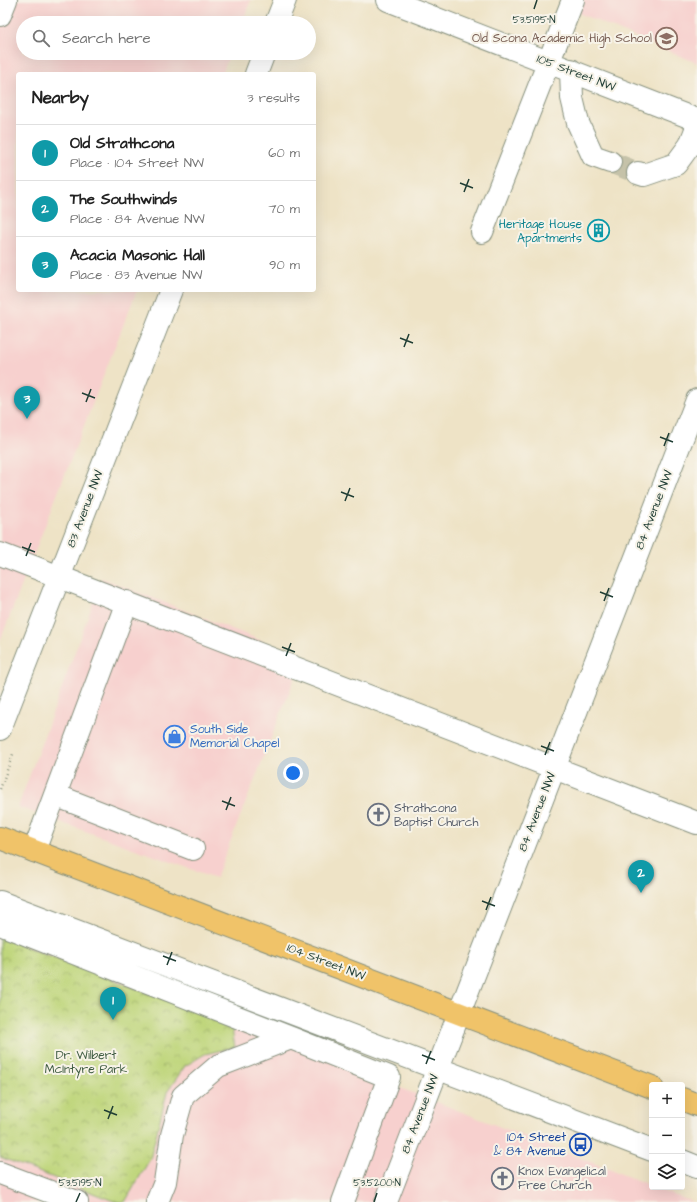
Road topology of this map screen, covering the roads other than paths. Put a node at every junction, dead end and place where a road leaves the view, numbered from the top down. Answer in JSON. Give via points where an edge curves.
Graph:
{"nodes":[{"id":1,"x":6,"y":0,"type":"edge"},
{"id":2,"x":285,"y":0,"type":"edge"},
{"id":3,"x":388,"y":0,"type":"edge"},
{"id":4,"x":573,"y":0,"type":"edge"},
{"id":5,"x":0,"y":15,"type":"edge"},
{"id":6,"x":279,"y":16,"type":"edge"},
{"id":7,"x":261,"y":60,"type":"edge"},
{"id":8,"x":549,"y":62,"type":"junction"},
{"id":9,"x":571,"y":70,"type":"junction"},
{"id":10,"x":257,"y":72,"type":"edge"},
{"id":11,"x":697,"y":120,"type":"edge"},
{"id":12,"x":697,"y":127,"type":"edge"},
{"id":13,"x":610,"y":162,"type":"tunnel mouth"},
{"id":14,"x":638,"y":173,"type":"tunnel mouth"},
{"id":15,"x":482,"y":232,"type":"dead end"},
{"id":16,"x":170,"y":292,"type":"edge"},
{"id":17,"x":697,"y":400,"type":"edge"},
{"id":18,"x":0,"y":554,"type":"edge"},
{"id":19,"x":59,"y":576,"type":"junction"},
{"id":20,"x":126,"y":602,"type":"junction"},
{"id":21,"x":0,"y":729,"type":"edge"},
{"id":22,"x":554,"y":768,"type":"junction"},
{"id":23,"x":55,"y":796,"type":"junction"},
{"id":24,"x":697,"y":823,"type":"edge"},
{"id":25,"x":0,"y":838,"type":"edge"},
{"id":26,"x":193,"y":849,"type":"dead end"},
{"id":27,"x":34,"y":851,"type":"junction"},
{"id":28,"x":0,"y":902,"type":"edge"},
{"id":29,"x":0,"y":924,"type":"edge"},
{"id":30,"x":460,"y":1012,"type":"junction"},
{"id":31,"x":291,"y":1038,"type":"junction"},
{"id":32,"x":438,"y":1068,"type":"junction"},
{"id":33,"x":649,"y":1086,"type":"edge"},
{"id":34,"x":685,"y":1100,"type":"edge"},
{"id":35,"x":697,"y":1105,"type":"edge"},
{"id":36,"x":649,"y":1149,"type":"edge"},
{"id":37,"x":685,"y":1162,"type":"edge"},
{"id":38,"x":697,"y":1167,"type":"edge"},
{"id":39,"x":0,"y":1173,"type":"edge"},
{"id":40,"x":72,"y":1201,"type":"edge"},
{"id":41,"x":157,"y":1202,"type":"edge"},
{"id":42,"x":343,"y":1202,"type":"edge"},
{"id":43,"x":386,"y":1202,"type":"edge"}],
"edges":[{"from":1,"to":5,"type":"street"},
{"from":2,"to":6,"type":"street"},
{"from":3,"to":8,"type":"street","name":"105 Street NW"},
{"from":4,"to":8,"type":"street"},
{"from":7,"to":10,"type":"street"},
{"from":8,"to":9,"type":"street","name":"105 Street NW"},
{"from":8,"to":15,"type":"street"},
{"from":9,"to":11,"type":"street","name":"105 Street NW"},
{"from":9,"to":13,"type":"street","via":[[572,98],[578,123],[593,156]]},
{"from":12,"to":14,"type":"street","via":[[690,145],[676,164],[644,175]]},
{"from":16,"to":19,"type":"street","name":"83 Avenue NW"},
{"from":17,"to":22,"type":"street","name":"84 Avenue NW"},
{"from":18,"to":19,"type":"street"},
{"from":19,"to":20,"type":"street"},
{"from":19,"to":21,"type":"street","name":"83 Avenue NW"},
{"from":20,"to":22,"type":"street"},
{"from":20,"to":23,"type":"street"},
{"from":22,"to":24,"type":"street"},
{"from":22,"to":30,"type":"street","name":"84 Avenue NW"},
{"from":23,"to":26,"type":"street"},
{"from":23,"to":27,"type":"street"},
{"from":25,"to":27,"type":"main road","name":"104 Street NW"},
{"from":27,"to":30,"type":"main road","name":"104 Street NW"},
{"from":28,"to":32,"type":"street"},
{"from":29,"to":31,"type":"street"},
{"from":30,"to":32,"type":"street","name":"84 Avenue NW"},
{"from":30,"to":33,"type":"main road","name":"104 Street NW"},
{"from":31,"to":41,"type":"street","via":[[218,1066],[183,1096],[172,1135],[165,1182]]},
{"from":31,"to":42,"type":"street","via":[[389,1077]]},
{"from":32,"to":36,"type":"street"},
{"from":32,"to":43,"type":"street","name":"84 Avenue NW"},
{"from":34,"to":35,"type":"main road"},
{"from":37,"to":38,"type":"street"},
{"from":39,"to":40,"type":"street"}]}
